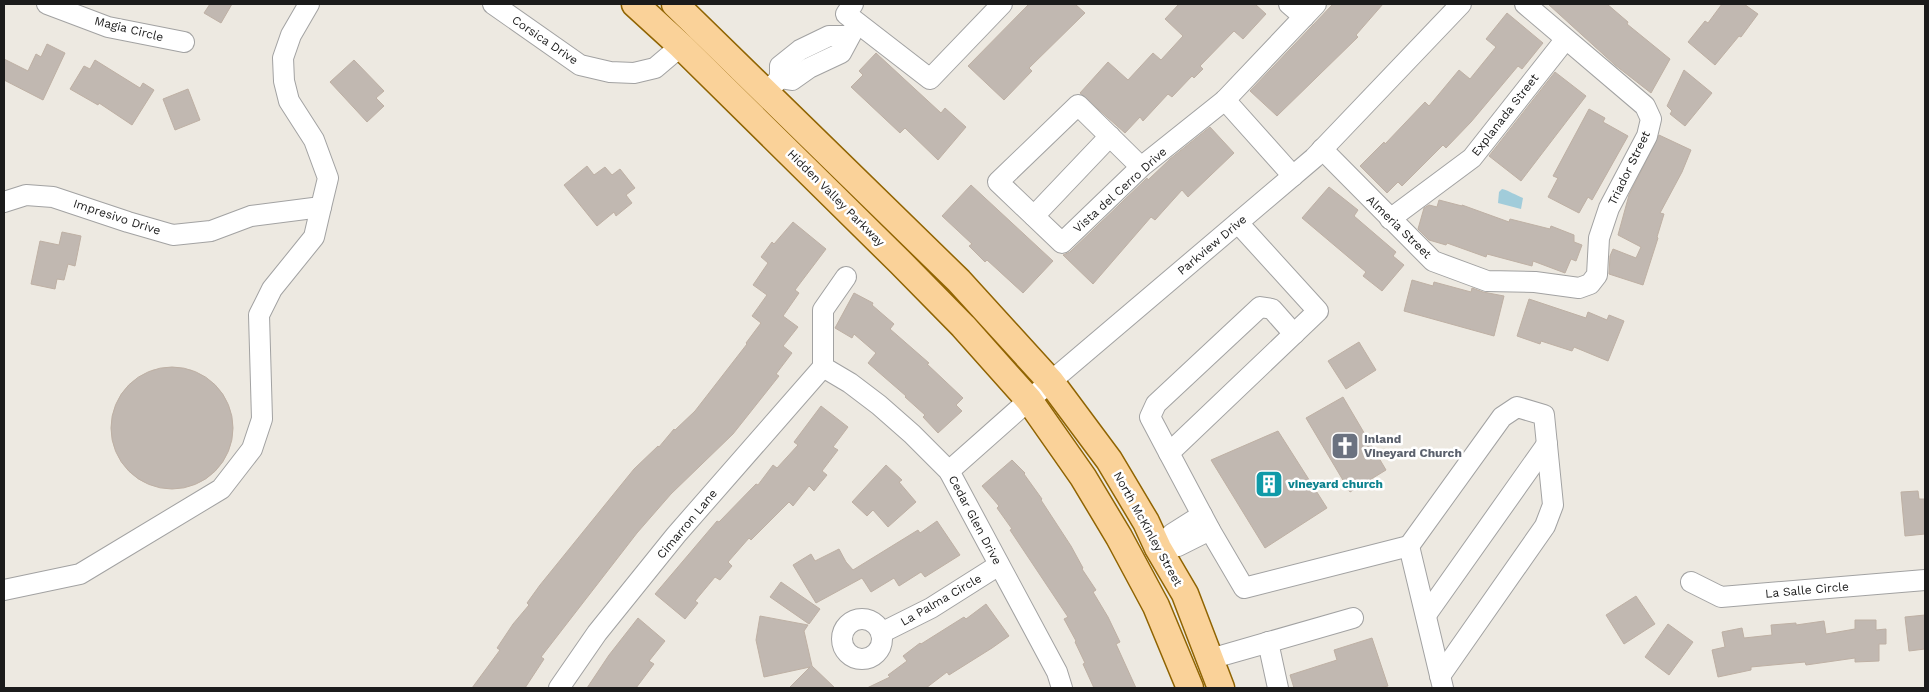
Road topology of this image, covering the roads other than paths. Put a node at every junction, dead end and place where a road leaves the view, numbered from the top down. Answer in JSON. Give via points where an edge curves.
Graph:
{"nodes":[{"id":1,"x":47,"y":4,"type":"edge"},
{"id":2,"x":310,"y":4,"type":"edge"},
{"id":3,"x":493,"y":4,"type":"edge"},
{"id":4,"x":634,"y":4,"type":"edge"},
{"id":5,"x":675,"y":4,"type":"edge"},
{"id":6,"x":853,"y":4,"type":"edge"},
{"id":7,"x":1002,"y":4,"type":"edge"},
{"id":8,"x":1461,"y":4,"type":"edge"},
{"id":9,"x":1525,"y":4,"type":"edge"},
{"id":10,"x":1303,"y":8,"type":"edge"},
{"id":11,"x":655,"y":14,"type":"edge"},
{"id":12,"x":853,"y":29,"type":"junction"},
{"id":13,"x":1565,"y":40,"type":"junction"},
{"id":14,"x":184,"y":42,"type":"dead end"},
{"id":15,"x":816,"y":42,"type":"junction"},
{"id":16,"x":681,"y":46,"type":"junction"},
{"id":17,"x":828,"y":58,"type":"junction"},
{"id":18,"x":773,"y":85,"type":"junction"},
{"id":19,"x":1225,"y":100,"type":"junction"},
{"id":20,"x":1110,"y":136,"type":"junction"},
{"id":21,"x":1322,"y":149,"type":"junction"},
{"id":22,"x":796,"y":158,"type":"junction"},
{"id":23,"x":1141,"y":167,"type":"junction"},
{"id":24,"x":1293,"y":176,"type":"junction"},
{"id":25,"x":4,"y":202,"type":"edge"},
{"id":26,"x":322,"y":207,"type":"junction"},
{"id":27,"x":1034,"y":216,"type":"junction"},
{"id":28,"x":1390,"y":219,"type":"junction"},
{"id":29,"x":1238,"y":223,"type":"junction"},
{"id":30,"x":846,"y":277,"type":"dead end"},
{"id":31,"x":1579,"y":288,"type":"joint"},
{"id":32,"x":1294,"y":334,"type":"junction"},
{"id":33,"x":823,"y":367,"type":"junction"},
{"id":34,"x":1051,"y":382,"type":"junction"},
{"id":35,"x":1029,"y":400,"type":"junction"},
{"id":36,"x":1546,"y":444,"type":"junction"},
{"id":37,"x":1169,"y":453,"type":"junction"},
{"id":38,"x":949,"y":471,"type":"junction"},
{"id":39,"x":1206,"y":522,"type":"junction"},
{"id":40,"x":1408,"y":546,"type":"junction"},
{"id":41,"x":1158,"y":548,"type":"junction"},
{"id":42,"x":999,"y":565,"type":"junction"},
{"id":43,"x":1925,"y":580,"type":"edge"},
{"id":44,"x":1691,"y":582,"type":"dead end"},
{"id":45,"x":4,"y":590,"type":"edge"},
{"id":46,"x":1426,"y":615,"type":"junction"},
{"id":47,"x":1352,"y":618,"type":"dead end"},
{"id":48,"x":882,"y":633,"type":"dead end"},
{"id":49,"x":1268,"y":642,"type":"junction"},
{"id":50,"x":1210,"y":659,"type":"junction"},
{"id":51,"x":1442,"y":682,"type":"edge"},
{"id":52,"x":559,"y":688,"type":"edge"},
{"id":53,"x":1062,"y":688,"type":"edge"},
{"id":54,"x":1190,"y":688,"type":"edge"},
{"id":55,"x":1221,"y":688,"type":"edge"},
{"id":56,"x":1278,"y":688,"type":"edge"}],
"edges":[{"from":1,"to":14,"type":"street","name":"Magia Circle","via":[[108,26]]},
{"from":2,"to":26,"type":"street","via":[[291,34],[283,58],[284,81],[289,101],[314,140],[328,178]]},
{"from":3,"to":16,"type":"street","name":"Corsica Drive","via":[[580,65],[610,72],[634,73],[655,68]]},
{"from":4,"to":11,"type":"main road","name":"Hidden Valley Parkway"},
{"from":5,"to":18,"type":"main road"},
{"from":6,"to":12,"type":"street","via":[[846,14]]},
{"from":7,"to":12,"type":"street","via":[[930,79]]},
{"from":8,"to":21,"type":"street","name":"Parkview Drive"},
{"from":9,"to":13,"type":"street","name":"Triador Street"},
{"from":10,"to":19,"type":"street","name":"Vista del Cerro Drive"},
{"from":11,"to":16,"type":"main road","name":"Hidden Valley Parkway"},
{"from":12,"to":15,"type":"street"},
{"from":12,"to":17,"type":"street","via":[[840,53]]},
{"from":13,"to":28,"type":"street","name":"Explanada Street","via":[[1472,158]]},
{"from":13,"to":31,"type":"street","name":"Triador Street","via":[[1645,106],[1651,119],[1647,136],[1609,208],[1599,238],[1597,275],[1590,284]]},
{"from":15,"to":17,"type":"street"},
{"from":15,"to":18,"type":"street","via":[[780,66]]},
{"from":16,"to":22,"type":"main road","name":"Hidden Valley Parkway"},
{"from":17,"to":18,"type":"street","via":[[792,80]]},
{"from":18,"to":22,"type":"main road","via":[[761,102],[784,131]]},
{"from":18,"to":34,"type":"main road"},
{"from":19,"to":23,"type":"street","name":"Vista del Cerro Drive"},
{"from":19,"to":24,"type":"street"},
{"from":20,"to":23,"type":"street"},
{"from":20,"to":27,"type":"street"},
{"from":20,"to":27,"type":"street","via":[[1078,105],[998,182]]},
{"from":21,"to":24,"type":"street","name":"Parkview Drive"},
{"from":21,"to":28,"type":"street","name":"Almeria Street"},
{"from":22,"to":35,"type":"main road","name":"Hidden Valley Parkway","via":[[963,326]]},
{"from":23,"to":27,"type":"street","name":"Vista del Cerro Drive","via":[[1062,243]]},
{"from":24,"to":29,"type":"street","name":"Parkview Drive"},
{"from":25,"to":26,"type":"street","name":"Impresivo Drive","via":[[26,195],[53,197],[173,235],[211,230],[251,216]]},
{"from":26,"to":45,"type":"street","via":[[314,237],[272,289],[259,315],[262,419],[252,449],[221,490],[80,574]]},
{"from":28,"to":31,"type":"street","name":"Almeria Street","via":[[1433,260],[1464,274],[1487,281],[1535,282]]},
{"from":29,"to":32,"type":"street","via":[[1318,311]]},
{"from":29,"to":34,"type":"street","name":"Parkview Drive"},
{"from":30,"to":33,"type":"street","via":[[823,310]]},
{"from":32,"to":37,"type":"street"},
{"from":32,"to":37,"type":"street","via":[[1272,309],[1260,307],[1156,404],[1150,417]]},
{"from":33,"to":38,"type":"street","name":"Cedar Glen Drive","via":[[879,405]]},
{"from":33,"to":52,"type":"street","name":"Cimarron Lane","via":[[676,535],[597,633]]},
{"from":34,"to":35,"type":"street","name":"Parkview Drive"},
{"from":34,"to":41,"type":"main road","name":"North McKinley Street","via":[[1109,460]]},
{"from":35,"to":38,"type":"street","name":"Parkview Drive"},
{"from":35,"to":54,"type":"main road","via":[[1083,477],[1119,537],[1156,606]]},
{"from":36,"to":40,"type":"street","via":[[1544,416],[1517,407],[1502,417]]},
{"from":36,"to":46,"type":"street"},
{"from":36,"to":51,"type":"street","via":[[1553,505],[1545,526]]},
{"from":37,"to":39,"type":"street"},
{"from":38,"to":42,"type":"street","name":"Cedar Glen Drive"},
{"from":39,"to":40,"type":"street","via":[[1244,588]]},
{"from":39,"to":41,"type":"street","via":[[1178,546]]},
{"from":40,"to":46,"type":"street"},
{"from":41,"to":50,"type":"main road","name":"North McKinley Street","via":[[1184,594]]},
{"from":42,"to":48,"type":"street","name":"La Palma Circle","via":[[931,608]]},
{"from":42,"to":53,"type":"street","name":"Cedar Glen Drive","via":[[1057,672]]},
{"from":43,"to":44,"type":"street","name":"La Salle Circle","via":[[1721,597]]},
{"from":46,"to":51,"type":"street"},
{"from":47,"to":49,"type":"street"},
{"from":49,"to":50,"type":"street"},
{"from":49,"to":56,"type":"street"},
{"from":50,"to":55,"type":"main road","name":"North McKinley Street"}]}
